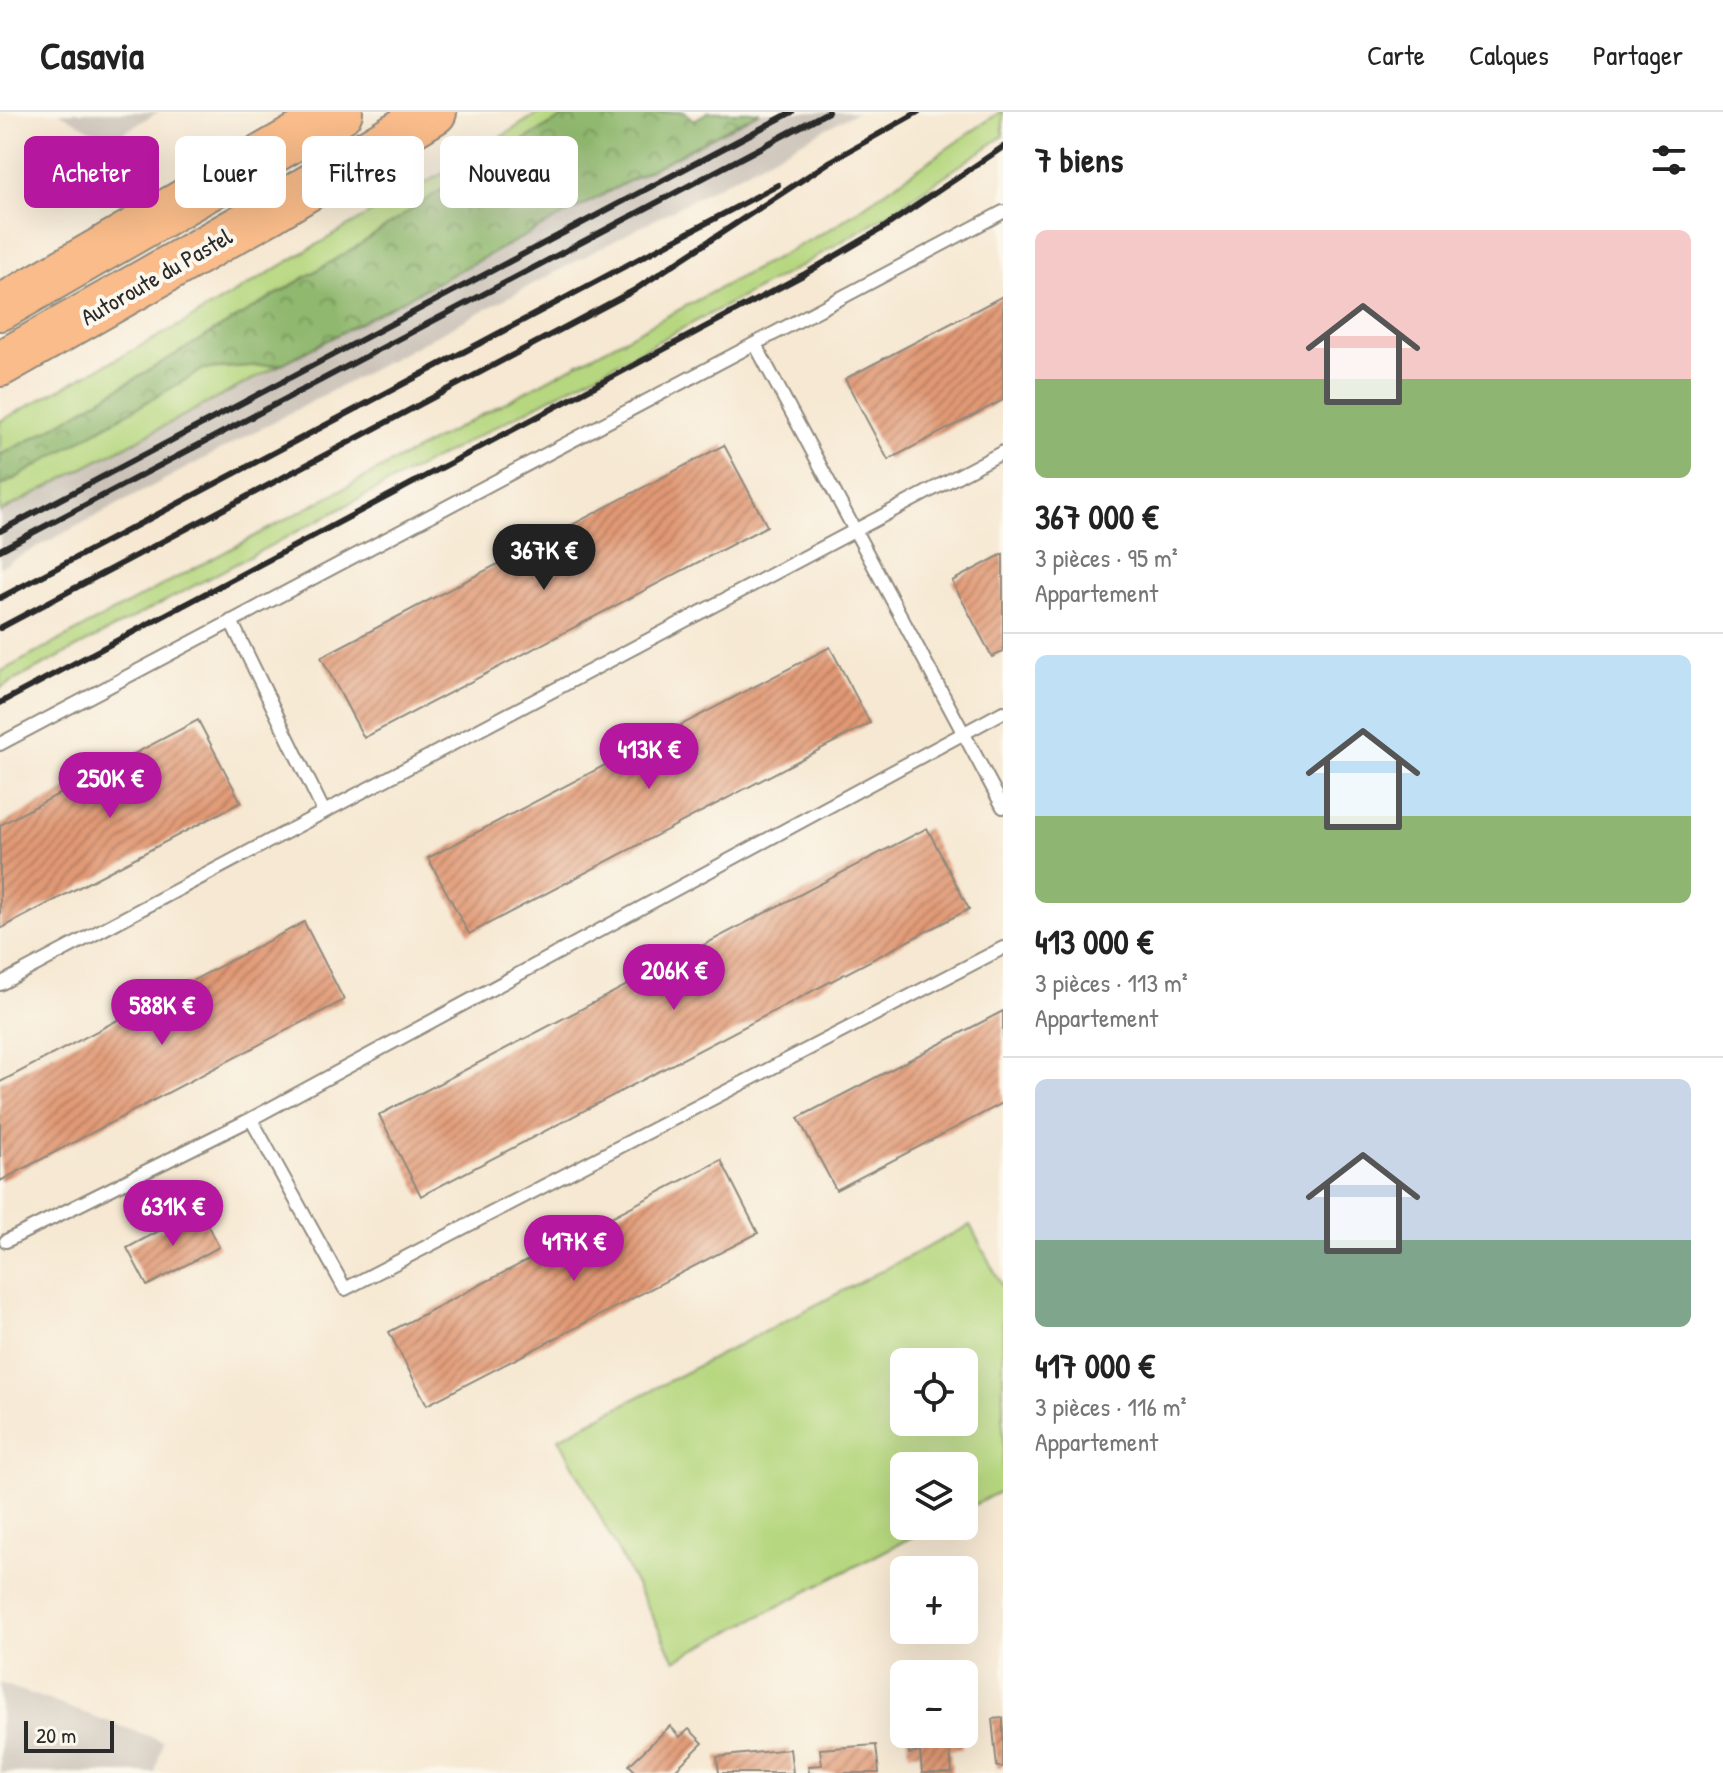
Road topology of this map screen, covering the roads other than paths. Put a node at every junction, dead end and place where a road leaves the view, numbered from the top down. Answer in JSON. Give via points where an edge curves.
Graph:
{"nodes":[{"id":1,"x":340,"y":112,"type":"edge"},
{"id":2,"x":434,"y":112,"type":"edge"},
{"id":3,"x":1003,"y":212,"type":"edge"},
{"id":4,"x":0,"y":308,"type":"edge"},
{"id":5,"x":755,"y":344,"type":"junction"},
{"id":6,"x":0,"y":364,"type":"edge"},
{"id":7,"x":1003,"y":452,"type":"edge"},
{"id":8,"x":853,"y":531,"type":"junction"},
{"id":9,"x":231,"y":621,"type":"junction"},
{"id":10,"x":1003,"y":712,"type":"edge"},
{"id":11,"x":964,"y":733,"type":"junction"},
{"id":12,"x":0,"y":744,"type":"edge"},
{"id":13,"x":1003,"y":807,"type":"edge"},
{"id":14,"x":324,"y":812,"type":"junction"},
{"id":15,"x":1003,"y":948,"type":"edge"},
{"id":16,"x":0,"y":984,"type":"edge"},
{"id":17,"x":251,"y":1119,"type":"junction"},
{"id":18,"x":6,"y":1241,"type":"dead end"}],
"edges":[{"from":1,"to":4,"type":"highway","name":"Autoroute du Pastel"},
{"from":2,"to":6,"type":"highway","name":"Autoroute du Pastel"},
{"from":3,"to":5,"type":"lane"},
{"from":5,"to":8,"type":"lane"},
{"from":5,"to":9,"type":"lane"},
{"from":7,"to":8,"type":"lane"},
{"from":8,"to":11,"type":"lane"},
{"from":8,"to":14,"type":"lane"},
{"from":9,"to":12,"type":"lane"},
{"from":9,"to":14,"type":"lane"},
{"from":10,"to":11,"type":"lane"},
{"from":11,"to":13,"type":"lane"},
{"from":11,"to":17,"type":"lane"},
{"from":14,"to":16,"type":"lane"},
{"from":15,"to":17,"type":"lane","via":[[345,1289]]},
{"from":17,"to":18,"type":"lane"}]}
